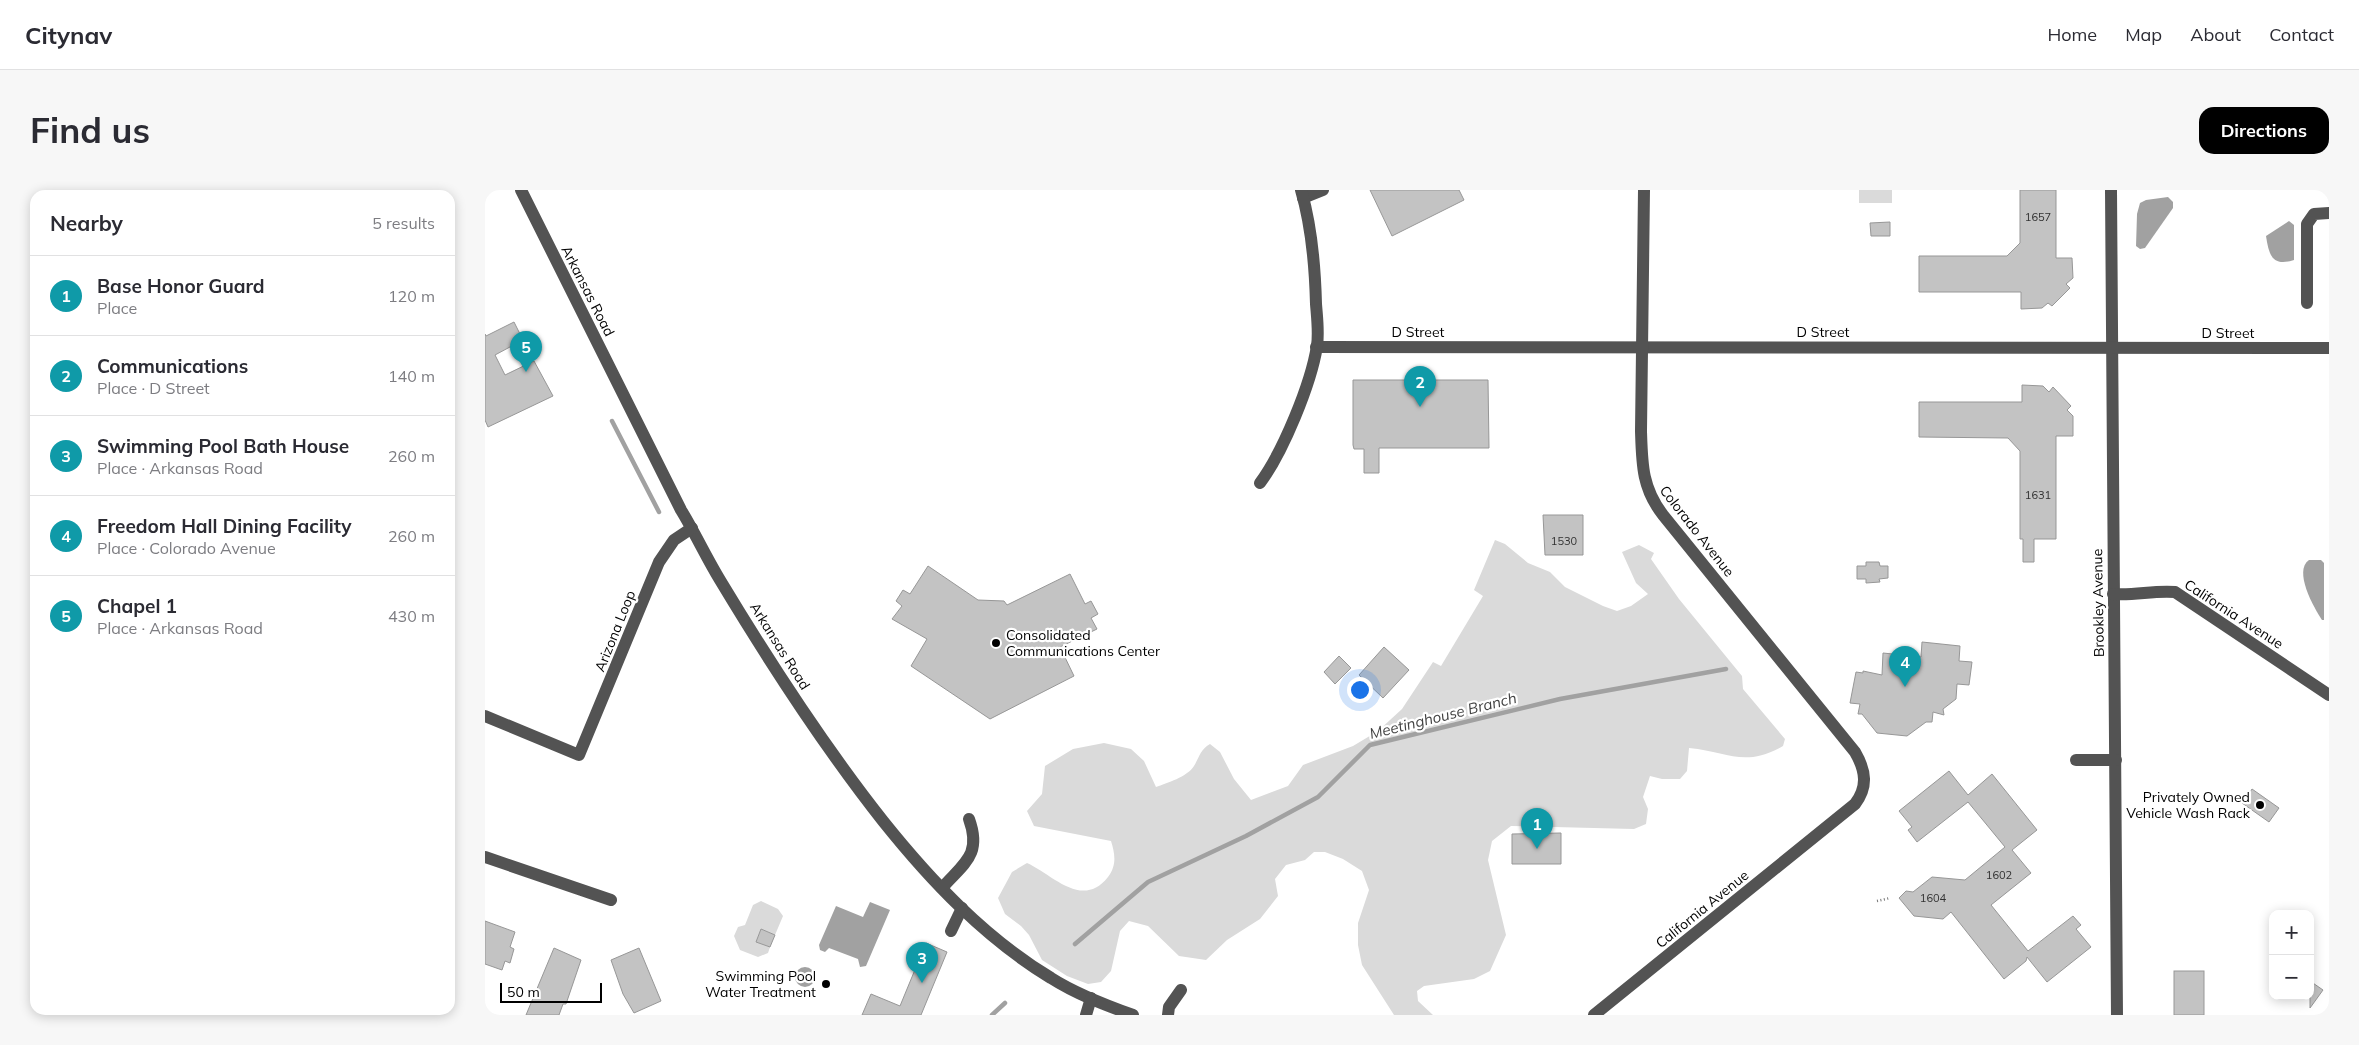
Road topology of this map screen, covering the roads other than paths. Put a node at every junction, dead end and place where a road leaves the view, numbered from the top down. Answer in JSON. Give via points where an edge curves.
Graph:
{"nodes":[{"id":1,"x":521,"y":190,"type":"edge"},
{"id":2,"x":1323,"y":190,"type":"edge"},
{"id":3,"x":1644,"y":190,"type":"edge"},
{"id":4,"x":2111,"y":190,"type":"edge"},
{"id":5,"x":1302,"y":194,"type":"edge"},
{"id":6,"x":2329,"y":213,"type":"edge"},
{"id":7,"x":2307,"y":303,"type":"dead end"},
{"id":8,"x":1317,"y":346,"type":"junction"},
{"id":9,"x":1643,"y":346,"type":"junction"},
{"id":10,"x":2111,"y":348,"type":"junction"},
{"id":11,"x":2329,"y":348,"type":"edge"},
{"id":12,"x":1260,"y":483,"type":"dead end"},
{"id":13,"x":692,"y":528,"type":"junction"},
{"id":14,"x":2113,"y":594,"type":"junction"},
{"id":15,"x":2329,"y":694,"type":"edge"},
{"id":16,"x":485,"y":716,"type":"edge"},
{"id":17,"x":2076,"y":760,"type":"dead end"},
{"id":18,"x":2116,"y":760,"type":"junction"},
{"id":19,"x":969,"y":819,"type":"dead end"},
{"id":20,"x":1827,"y":827,"type":"joint"},
{"id":21,"x":485,"y":857,"type":"edge"},
{"id":22,"x":941,"y":888,"type":"junction"},
{"id":23,"x":611,"y":900,"type":"dead end"},
{"id":24,"x":962,"y":908,"type":"junction"},
{"id":25,"x":951,"y":931,"type":"dead end"},
{"id":26,"x":1181,"y":990,"type":"dead end"},
{"id":27,"x":1091,"y":998,"type":"junction"},
{"id":28,"x":1086,"y":1015,"type":"edge"},
{"id":29,"x":1133,"y":1015,"type":"edge"},
{"id":30,"x":1168,"y":1015,"type":"edge"},
{"id":31,"x":1595,"y":1015,"type":"edge"},
{"id":32,"x":2117,"y":1015,"type":"edge"}],
"edges":[{"from":1,"to":13,"type":"street","name":"Arkansas Road"},
{"from":2,"to":5,"type":"street"},
{"from":3,"to":9,"type":"street","name":"Colorado Avenue"},
{"from":4,"to":10,"type":"street","name":"Brookley Avenue"},
{"from":5,"to":8,"type":"street","via":[[1312,244]]},
{"from":6,"to":7,"type":"street","via":[[2314,214],[2307,224]]},
{"from":8,"to":9,"type":"street","name":"D Street"},
{"from":8,"to":12,"type":"street","via":[[1300,403],[1273,466]]},
{"from":9,"to":10,"type":"street","name":"D Street"},
{"from":9,"to":20,"type":"street","name":"Colorado Avenue","via":[[1642,463],[1653,502],[1855,752],[1863,767],[1865,784],[1858,800]]},
{"from":10,"to":11,"type":"street","name":"D Street"},
{"from":10,"to":14,"type":"street","name":"Brookley Avenue"},
{"from":13,"to":16,"type":"street","name":"Arizona Loop","via":[[674,540],[661,557],[579,755]]},
{"from":13,"to":22,"type":"street","name":"Arkansas Road","via":[[811,723],[864,796]]},
{"from":14,"to":15,"type":"street","name":"California Avenue","via":[[2129,596],[2160,590],[2175,592]]},
{"from":14,"to":18,"type":"street","name":"Brookley Avenue"},
{"from":17,"to":18,"type":"street"},
{"from":18,"to":32,"type":"street","name":"Brookley Avenue"},
{"from":19,"to":22,"type":"street","via":[[975,843],[972,855]]},
{"from":20,"to":31,"type":"street","name":"California Avenue"},
{"from":21,"to":23,"type":"street"},
{"from":22,"to":24,"type":"street","name":"Arkansas Road"},
{"from":24,"to":25,"type":"street"},
{"from":24,"to":27,"type":"street","name":"Arkansas Road","via":[[1032,966]]},
{"from":26,"to":30,"type":"street","via":[[1169,1007]]},
{"from":27,"to":28,"type":"street"},
{"from":27,"to":29,"type":"street","name":"Arkansas Road"}]}
